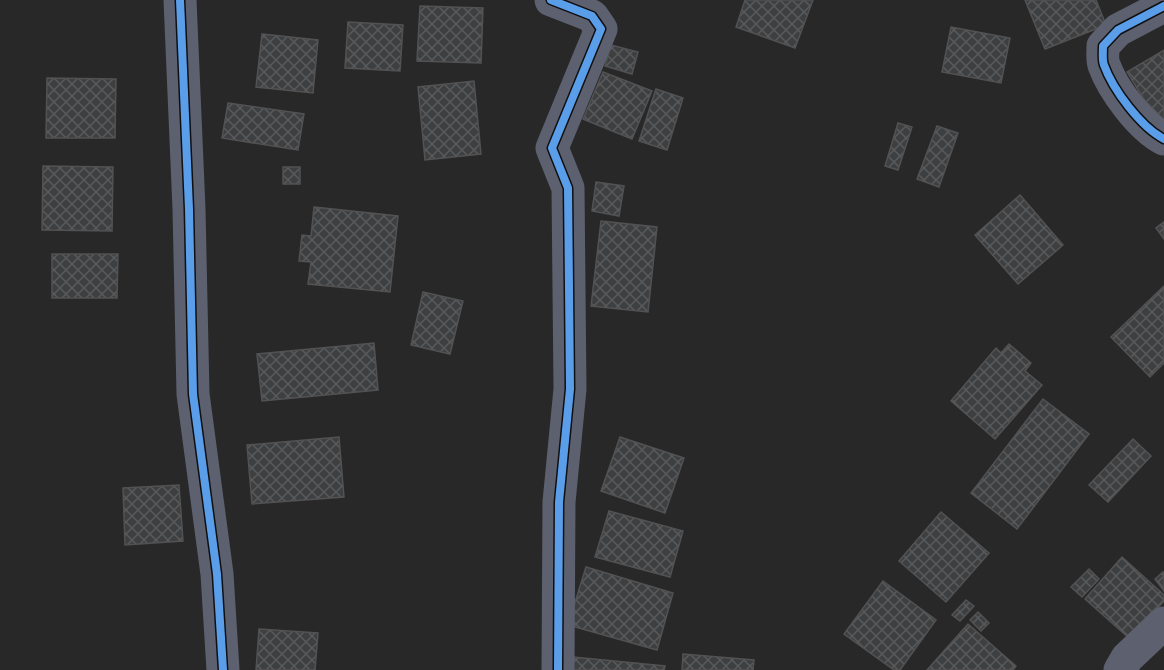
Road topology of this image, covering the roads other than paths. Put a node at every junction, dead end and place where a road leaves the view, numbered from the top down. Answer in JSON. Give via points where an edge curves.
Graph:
{"nodes":[{"id":1,"x":180,"y":0,"type":"edge"},
{"id":2,"x":551,"y":0,"type":"edge"},
{"id":3,"x":1164,"y":6,"type":"edge"},
{"id":4,"x":1164,"y":139,"type":"edge"},
{"id":5,"x":1164,"y":623,"type":"edge"},
{"id":6,"x":223,"y":670,"type":"edge"},
{"id":7,"x":558,"y":670,"type":"edge"},
{"id":8,"x":1120,"y":670,"type":"edge"}],
"edges":[{"from":1,"to":6,"type":"street","via":[[193,394],[217,574]]},
{"from":2,"to":7,"type":"street","via":[[592,16],[601,29],[552,148],[568,188],[570,389],[559,502]]},
{"from":3,"to":4,"type":"street","via":[[1118,30],[1102,46],[1104,65],[1129,108]]},
{"from":5,"to":8,"type":"street","via":[[1127,658]]}]}
